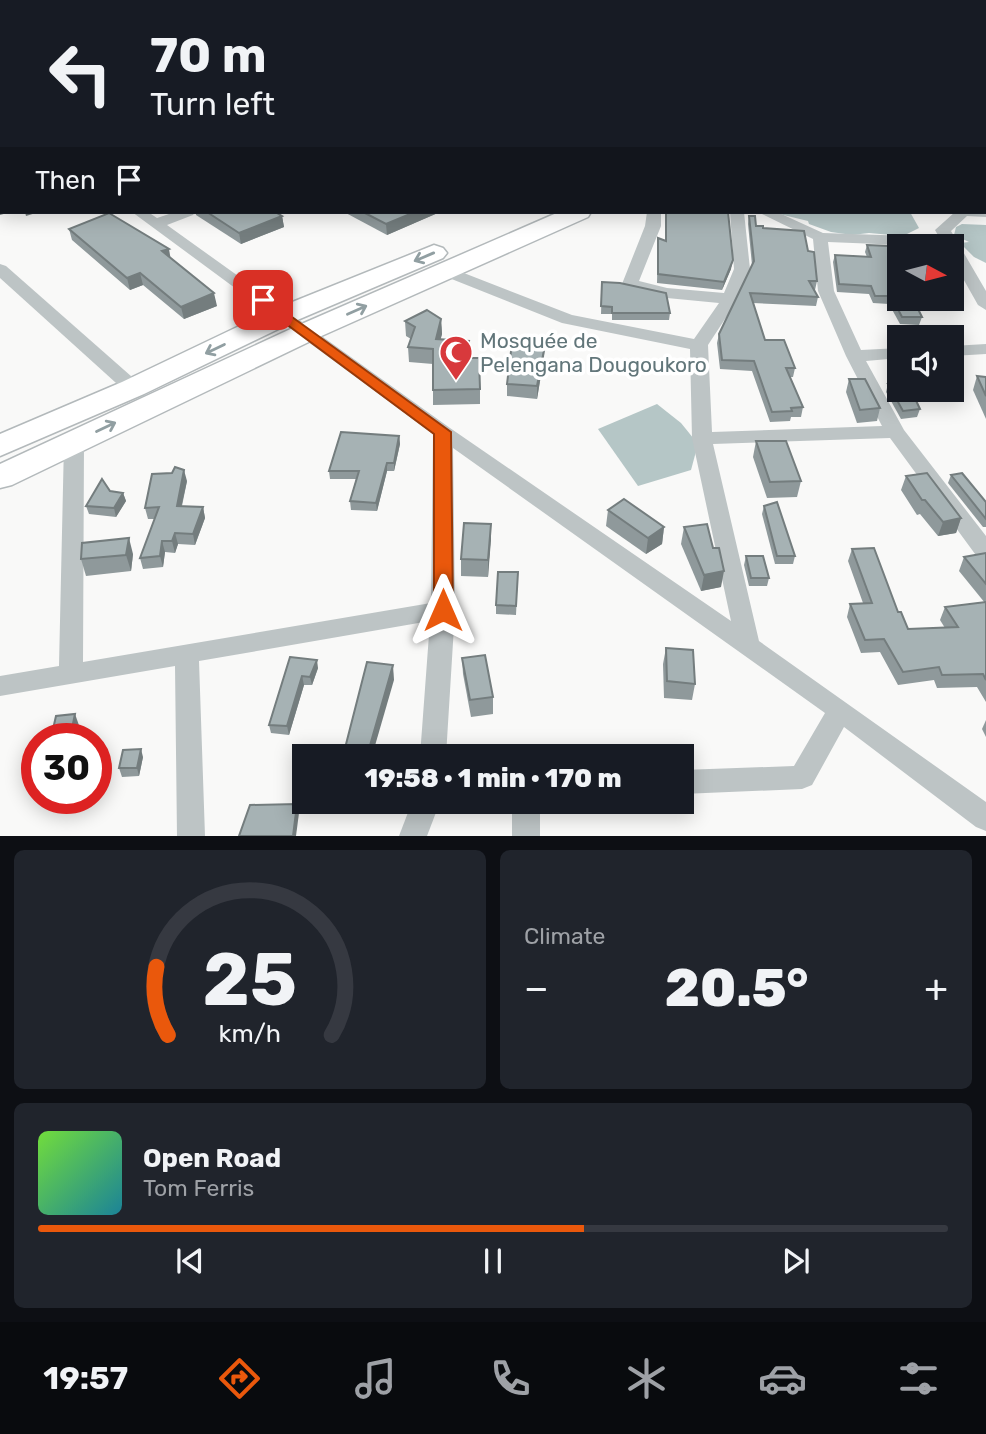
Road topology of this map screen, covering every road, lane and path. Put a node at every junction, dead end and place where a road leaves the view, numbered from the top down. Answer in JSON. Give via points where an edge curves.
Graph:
{"nodes":[{"id":1,"x":174,"y":214,"type":"edge"},
{"id":2,"x":528,"y":214,"type":"edge"},
{"id":3,"x":574,"y":214,"type":"edge"},
{"id":4,"x":654,"y":214,"type":"edge"},
{"id":5,"x":737,"y":214,"type":"edge"},
{"id":6,"x":769,"y":214,"type":"edge"},
{"id":7,"x":963,"y":214,"type":"edge"},
{"id":8,"x":147,"y":218,"type":"edge"},
{"id":9,"x":946,"y":234,"type":"edge"},
{"id":10,"x":820,"y":237,"type":"junction"},
{"id":11,"x":887,"y":240,"type":"edge"},
{"id":12,"x":964,"y":265,"type":"edge"},
{"id":13,"x":445,"y":271,"type":"junction"},
{"id":14,"x":2,"y":272,"type":"edge"},
{"id":15,"x":730,"y":299,"type":"junction"},
{"id":16,"x":986,"y":305,"type":"edge"},
{"id":17,"x":296,"y":324,"type":"junction"},
{"id":18,"x":699,"y":345,"type":"junction"},
{"id":19,"x":986,"y":349,"type":"edge"},
{"id":20,"x":964,"y":350,"type":"edge"},
{"id":21,"x":887,"y":355,"type":"edge"},
{"id":22,"x":855,"y":356,"type":"junction"},
{"id":23,"x":134,"y":388,"type":"junction"},
{"id":24,"x":443,"y":432,"type":"junction"},
{"id":25,"x":895,"y":432,"type":"junction"},
{"id":26,"x":702,"y":438,"type":"junction"},
{"id":27,"x":74,"y":443,"type":"junction"},
{"id":28,"x":0,"y":446,"type":"edge"},
{"id":29,"x":0,"y":477,"type":"edge"},
{"id":30,"x":986,"y":552,"type":"edge"},
{"id":31,"x":443,"y":610,"type":"junction"},
{"id":32,"x":748,"y":644,"type":"junction"},
{"id":33,"x":187,"y":654,"type":"junction"},
{"id":34,"x":71,"y":675,"type":"junction"},
{"id":35,"x":0,"y":686,"type":"edge"},
{"id":36,"x":840,"y":710,"type":"junction"},
{"id":37,"x":434,"y":744,"type":"edge"},
{"id":38,"x":694,"y":782,"type":"edge"},
{"id":39,"x":421,"y":814,"type":"edge"},
{"id":40,"x":526,"y":814,"type":"edge"},
{"id":41,"x":986,"y":818,"type":"edge"},
{"id":42,"x":191,"y":835,"type":"edge"},
{"id":43,"x":413,"y":835,"type":"edge"},
{"id":44,"x":526,"y":835,"type":"edge"}],
"edges":[{"from":1,"to":8,"type":"street"},
{"from":2,"to":17,"type":"highway","one_way":true},
{"from":3,"to":13,"type":"highway"},
{"from":4,"to":15,"type":"street","via":[[631,284],[667,293]]},
{"from":5,"to":15,"type":"street","via":[[742,269]]},
{"from":6,"to":10,"type":"street"},
{"from":7,"to":9,"type":"street","via":[[943,230]]},
{"from":8,"to":17,"type":"street"},
{"from":10,"to":11,"type":"street"},
{"from":10,"to":22,"type":"street","via":[[826,291]]},
{"from":12,"to":16,"type":"street"},
{"from":17,"to":13,"type":"highway","one_way":true},
{"from":13,"to":18,"type":"street","via":[[568,319]]},
{"from":14,"to":23,"type":"street"},
{"from":15,"to":18,"type":"street"},
{"from":17,"to":23,"type":"highway","one_way":true},
{"from":17,"to":24,"type":"street"},
{"from":27,"to":17,"type":"highway","one_way":true},
{"from":18,"to":26,"type":"street"},
{"from":19,"to":20,"type":"street"},
{"from":21,"to":22,"type":"street"},
{"from":22,"to":25,"type":"street"},
{"from":23,"to":28,"type":"highway"},
{"from":24,"to":31,"type":"street"},
{"from":24,"to":32,"type":"street"},
{"from":25,"to":26,"type":"street"},
{"from":25,"to":30,"type":"street"},
{"from":26,"to":32,"type":"street"},
{"from":27,"to":29,"type":"highway"},
{"from":27,"to":34,"type":"street"},
{"from":31,"to":33,"type":"street"},
{"from":31,"to":37,"type":"street"},
{"from":32,"to":36,"type":"street"},
{"from":33,"to":34,"type":"street"},
{"from":33,"to":42,"type":"street"},
{"from":34,"to":35,"type":"street"},
{"from":36,"to":38,"type":"street","via":[[802,777]]},
{"from":36,"to":41,"type":"street"},
{"from":39,"to":43,"type":"street"},
{"from":40,"to":44,"type":"street"}]}
